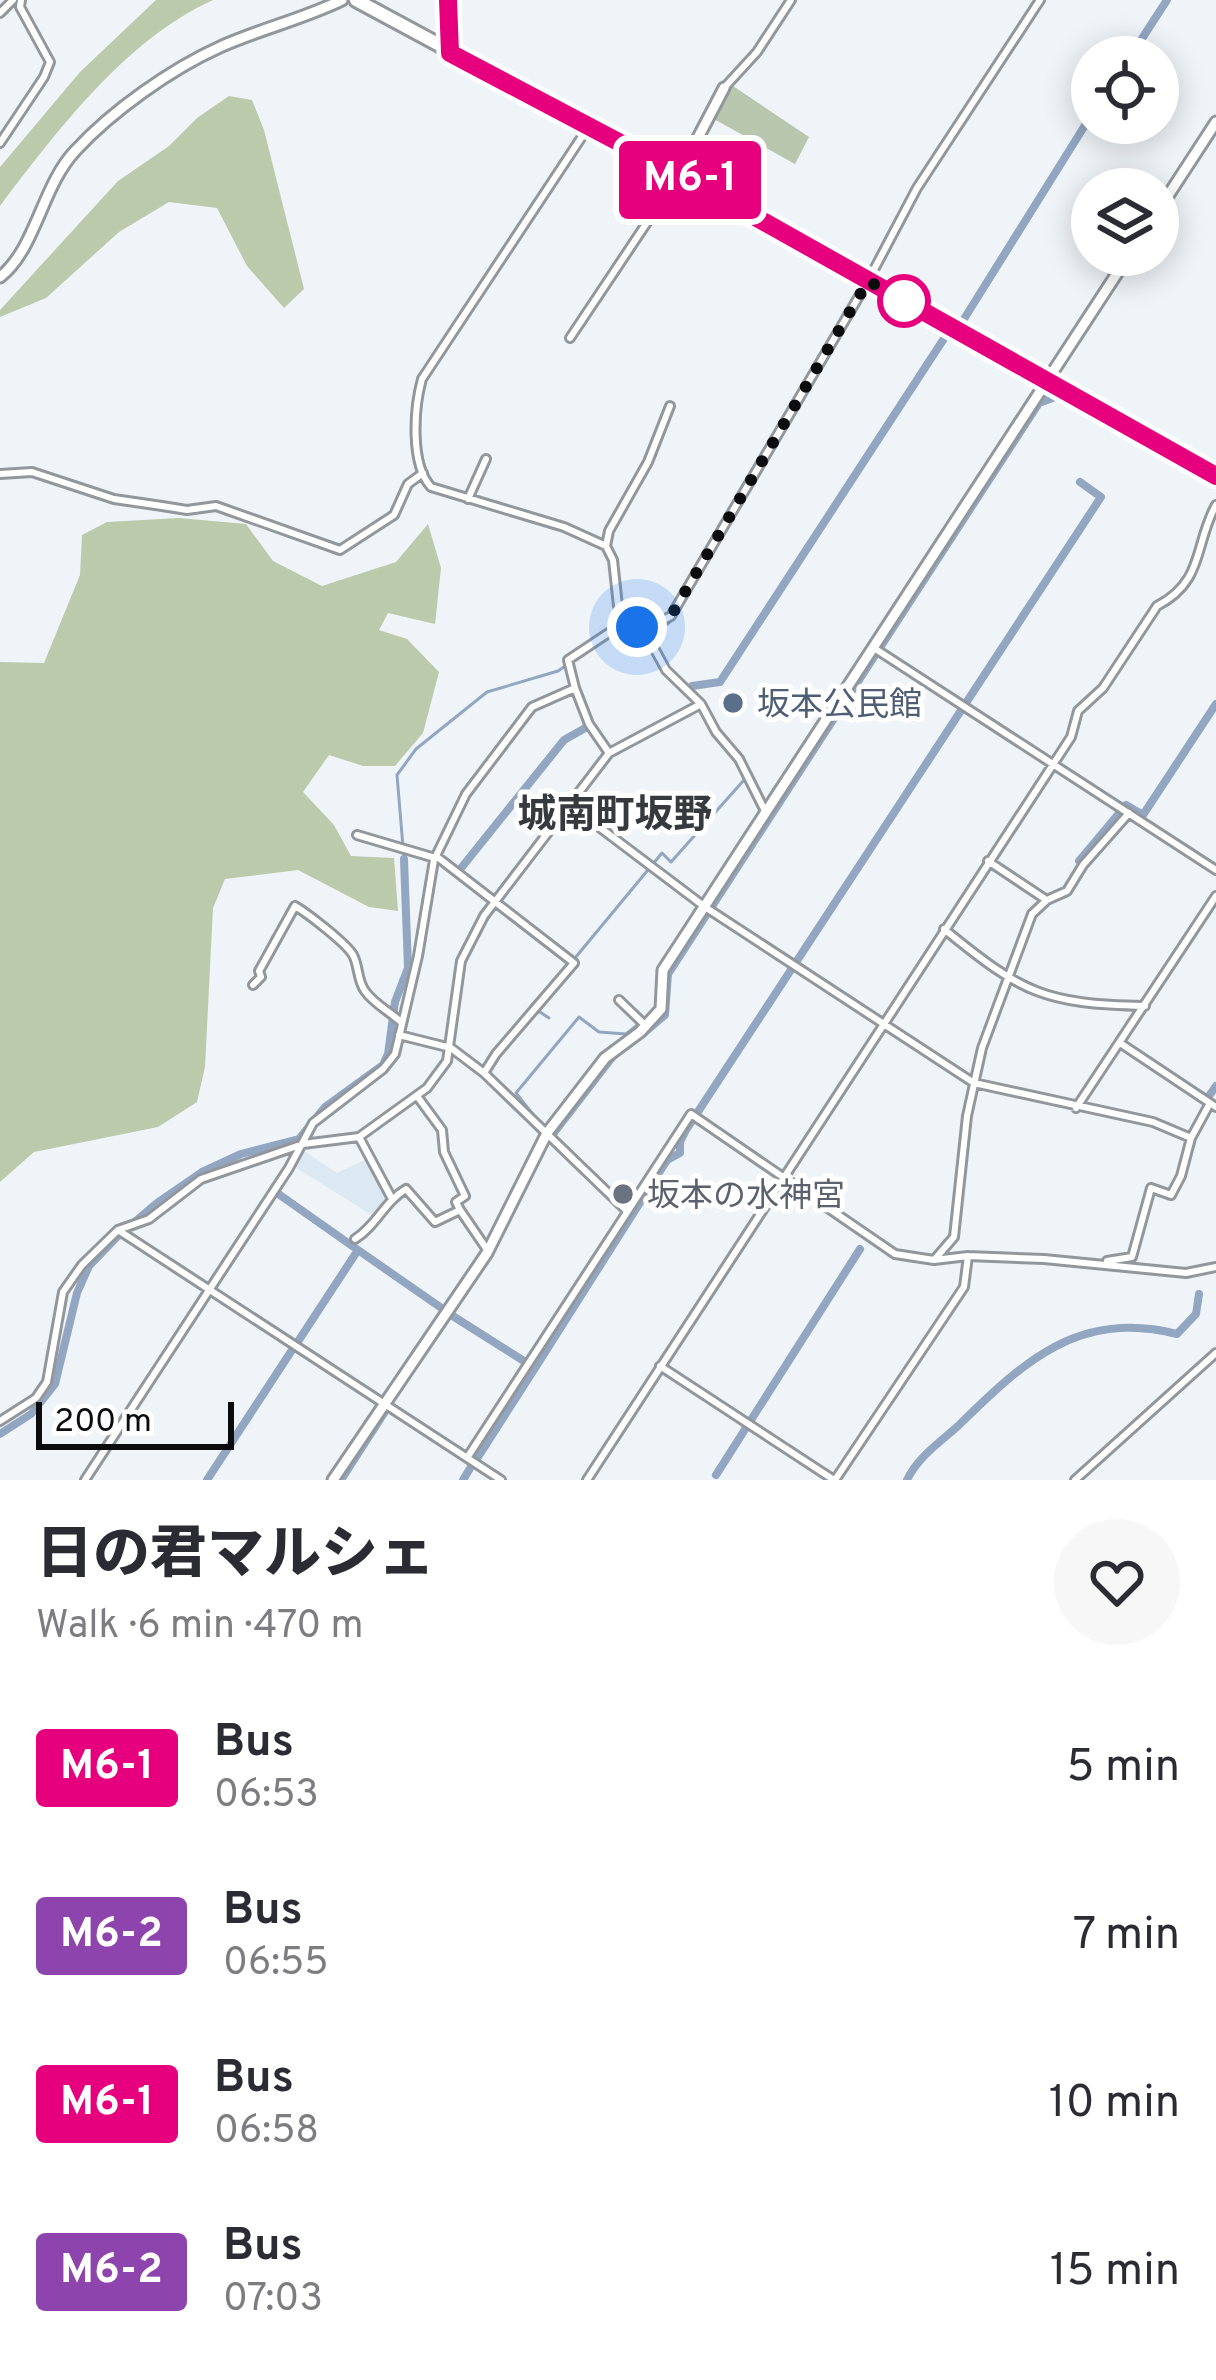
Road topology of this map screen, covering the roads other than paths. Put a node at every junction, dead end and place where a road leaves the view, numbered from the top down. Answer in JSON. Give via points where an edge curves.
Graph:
{"nodes":[{"id":1,"x":17,"y":0,"type":"edge"},
{"id":2,"x":342,"y":0,"type":"edge"},
{"id":3,"x":356,"y":0,"type":"edge"},
{"id":4,"x":448,"y":0,"type":"edge"},
{"id":5,"x":791,"y":0,"type":"edge"},
{"id":6,"x":1040,"y":0,"type":"edge"},
{"id":7,"x":372,"y":6,"type":"edge"},
{"id":8,"x":0,"y":14,"type":"edge"},
{"id":9,"x":450,"y":53,"type":"junction"},
{"id":10,"x":724,"y":88,"type":"joint"},
{"id":11,"x":1216,"y":122,"type":"edge"},
{"id":12,"x":589,"y":126,"type":"junction"},
{"id":13,"x":0,"y":143,"type":"edge"},
{"id":14,"x":679,"y":174,"type":"junction"},
{"id":15,"x":1179,"y":179,"type":"edge"},
{"id":16,"x":1115,"y":276,"type":"edge"},
{"id":17,"x":0,"y":277,"type":"edge"},
{"id":18,"x":868,"y":281,"type":"junction"},
{"id":19,"x":570,"y":338,"type":"dead end"},
{"id":20,"x":1048,"y":378,"type":"junction"},
{"id":21,"x":670,"y":406,"type":"dead end"},
{"id":22,"x":486,"y":459,"type":"dead end"},
{"id":23,"x":423,"y":473,"type":"junction"},
{"id":24,"x":0,"y":474,"type":"edge"},
{"id":25,"x":1216,"y":476,"type":"edge"},
{"id":26,"x":468,"y":499,"type":"junction"},
{"id":27,"x":1216,"y":505,"type":"edge"},
{"id":28,"x":606,"y":546,"type":"junction"},
{"id":29,"x":642,"y":626,"type":"junction"},
{"id":30,"x":626,"y":627,"type":"junction"},
{"id":31,"x":874,"y":647,"type":"junction"},
{"id":32,"x":575,"y":688,"type":"junction"},
{"id":33,"x":701,"y":704,"type":"junction"},
{"id":34,"x":609,"y":754,"type":"junction"},
{"id":35,"x":1054,"y":763,"type":"junction"},
{"id":36,"x":570,"y":806,"type":"junction"},
{"id":37,"x":766,"y":812,"type":"junction"},
{"id":38,"x":1129,"y":813,"type":"junction"},
{"id":39,"x":357,"y":836,"type":"dead end"},
{"id":40,"x":436,"y":857,"type":"junction"},
{"id":41,"x":988,"y":861,"type":"junction"},
{"id":42,"x":1216,"y":870,"type":"edge"},
{"id":43,"x":1216,"y":896,"type":"edge"},
{"id":44,"x":1047,"y":900,"type":"junction"},
{"id":45,"x":496,"y":901,"type":"junction"},
{"id":46,"x":705,"y":907,"type":"junction"},
{"id":47,"x":944,"y":929,"type":"junction"},
{"id":48,"x":1009,"y":978,"type":"junction"},
{"id":49,"x":254,"y":985,"type":"dead end"},
{"id":50,"x":619,"y":1000,"type":"dead end"},
{"id":51,"x":1145,"y":1006,"type":"junction"},
{"id":52,"x":401,"y":1022,"type":"junction"},
{"id":53,"x":882,"y":1025,"type":"junction"},
{"id":54,"x":646,"y":1026,"type":"junction"},
{"id":55,"x":399,"y":1035,"type":"junction"},
{"id":56,"x":1120,"y":1043,"type":"junction"},
{"id":57,"x":451,"y":1048,"type":"junction"},
{"id":58,"x":484,"y":1073,"type":"junction"},
{"id":59,"x":974,"y":1083,"type":"junction"},
{"id":60,"x":417,"y":1096,"type":"junction"},
{"id":61,"x":1213,"y":1105,"type":"edge"},
{"id":62,"x":1075,"y":1108,"type":"junction"},
{"id":63,"x":547,"y":1133,"type":"junction"},
{"id":64,"x":359,"y":1137,"type":"junction"},
{"id":65,"x":1191,"y":1138,"type":"junction"},
{"id":66,"x":303,"y":1144,"type":"junction"},
{"id":67,"x":783,"y":1174,"type":"junction"},
{"id":68,"x":391,"y":1197,"type":"junction"},
{"id":69,"x":460,"y":1210,"type":"junction"},
{"id":70,"x":627,"y":1210,"type":"junction"},
{"id":71,"x":118,"y":1230,"type":"junction"},
{"id":72,"x":355,"y":1239,"type":"dead end"},
{"id":73,"x":488,"y":1251,"type":"junction"},
{"id":74,"x":968,"y":1256,"type":"junction"},
{"id":75,"x":934,"y":1260,"type":"junction"},
{"id":76,"x":1095,"y":1263,"type":"junction"},
{"id":77,"x":1216,"y":1267,"type":"edge"},
{"id":78,"x":210,"y":1289,"type":"junction"},
{"id":79,"x":1216,"y":1353,"type":"edge"},
{"id":80,"x":660,"y":1366,"type":"junction"},
{"id":81,"x":383,"y":1402,"type":"junction"},
{"id":82,"x":0,"y":1421,"type":"edge"},
{"id":83,"x":467,"y":1458,"type":"junction"},
{"id":84,"x":85,"y":1480,"type":"edge"},
{"id":85,"x":334,"y":1480,"type":"edge"},
{"id":86,"x":501,"y":1480,"type":"edge"},
{"id":87,"x":586,"y":1480,"type":"edge"},
{"id":88,"x":834,"y":1480,"type":"edge"},
{"id":89,"x":1075,"y":1480,"type":"edge"}],
"edges":[{"from":1,"to":8,"type":"street"},
{"from":1,"to":13,"type":"street","via":[[50,62]]},
{"from":2,"to":17,"type":"street","via":[[200,57],[90,137],[54,178],[17,260]]},
{"from":3,"to":7,"type":"highway"},
{"from":4,"to":9,"type":"street"},
{"from":5,"to":10,"type":"street"},
{"from":6,"to":18,"type":"street","via":[[917,188]]},
{"from":7,"to":9,"type":"highway"},
{"from":9,"to":12,"type":"highway"},
{"from":10,"to":14,"type":"street"},
{"from":11,"to":15,"type":"street"},
{"from":12,"to":14,"type":"highway"},
{"from":12,"to":23,"type":"street","via":[[422,379]]},
{"from":14,"to":18,"type":"highway"},
{"from":14,"to":19,"type":"street"},
{"from":16,"to":20,"type":"street"},
{"from":18,"to":20,"type":"highway"},
{"from":18,"to":29,"type":"street","via":[[671,616]]},
{"from":20,"to":25,"type":"highway"},
{"from":20,"to":31,"type":"street"},
{"from":21,"to":28,"type":"street"},
{"from":22,"to":26,"type":"street"},
{"from":23,"to":24,"type":"street","via":[[408,484],[394,515],[340,550],[216,506],[187,510],[114,499],[32,472]]},
{"from":23,"to":26,"type":"street","via":[[431,487]]},
{"from":26,"to":28,"type":"street"},
{"from":27,"to":35,"type":"street","via":[[1195,571],[1157,606],[1103,688],[1082,705]]},
{"from":28,"to":30,"type":"street"},
{"from":29,"to":30,"type":"street"},
{"from":29,"to":33,"type":"street","via":[[666,670]]},
{"from":30,"to":32,"type":"street","via":[[568,660]]},
{"from":31,"to":35,"type":"street"},
{"from":31,"to":37,"type":"street"},
{"from":32,"to":34,"type":"street"},
{"from":32,"to":40,"type":"street","via":[[532,707],[513,729],[466,794]]},
{"from":33,"to":34,"type":"street"},
{"from":33,"to":37,"type":"street"},
{"from":34,"to":36,"type":"street"},
{"from":35,"to":38,"type":"street"},
{"from":35,"to":41,"type":"street"},
{"from":36,"to":45,"type":"street"},
{"from":36,"to":46,"type":"street"},
{"from":37,"to":46,"type":"street"},
{"from":38,"to":42,"type":"street"},
{"from":38,"to":44,"type":"street","via":[[1067,891]]},
{"from":39,"to":40,"type":"street"},
{"from":40,"to":45,"type":"street"},
{"from":40,"to":52,"type":"street"},
{"from":41,"to":44,"type":"street"},
{"from":41,"to":47,"type":"street"},
{"from":43,"to":51,"type":"street"},
{"from":44,"to":48,"type":"street","via":[[1032,914]]},
{"from":45,"to":57,"type":"street","via":[[461,961]]},
{"from":45,"to":58,"type":"street","via":[[574,963]]},
{"from":46,"to":53,"type":"street"},
{"from":46,"to":54,"type":"street","via":[[663,970],[661,1010]]},
{"from":47,"to":48,"type":"street"},
{"from":47,"to":53,"type":"street"},
{"from":48,"to":51,"type":"street","via":[[1062,1002]]},
{"from":48,"to":59,"type":"street"},
{"from":49,"to":52,"type":"street","via":[[296,906],[343,943],[366,994]]},
{"from":50,"to":54,"type":"street"},
{"from":51,"to":56,"type":"street"},
{"from":52,"to":55,"type":"street"},
{"from":53,"to":59,"type":"street"},
{"from":53,"to":67,"type":"street"},
{"from":54,"to":63,"type":"street","via":[[605,1058]]},
{"from":55,"to":57,"type":"street"},
{"from":55,"to":66,"type":"street","via":[[383,1069],[313,1123]]},
{"from":56,"to":61,"type":"street"},
{"from":56,"to":62,"type":"street"},
{"from":57,"to":58,"type":"street"},
{"from":57,"to":60,"type":"street"},
{"from":58,"to":63,"type":"street"},
{"from":59,"to":62,"type":"street"},
{"from":59,"to":75,"type":"street","via":[[954,1237]]},
{"from":60,"to":64,"type":"street"},
{"from":60,"to":69,"type":"street","via":[[442,1130],[465,1196],[456,1202]]},
{"from":61,"to":65,"type":"street"},
{"from":62,"to":65,"type":"street","via":[[1154,1122]]},
{"from":63,"to":70,"type":"street"},
{"from":63,"to":73,"type":"street"},
{"from":64,"to":66,"type":"street"},
{"from":64,"to":68,"type":"street"},
{"from":65,"to":76,"type":"street","via":[[1171,1195],[1151,1188],[1132,1257]]},
{"from":66,"to":71,"type":"street","via":[[201,1179],[148,1219]]},
{"from":66,"to":78,"type":"street"},
{"from":67,"to":70,"type":"street","via":[[691,1114]]},
{"from":67,"to":75,"type":"street","via":[[895,1254]]},
{"from":67,"to":80,"type":"street"},
{"from":68,"to":69,"type":"street","via":[[406,1189],[436,1222]]},
{"from":68,"to":72,"type":"street"},
{"from":69,"to":73,"type":"street"},
{"from":70,"to":83,"type":"street"},
{"from":71,"to":78,"type":"street"},
{"from":71,"to":82,"type":"street","via":[[63,1292],[47,1382]]},
{"from":73,"to":81,"type":"street"},
{"from":74,"to":75,"type":"street"},
{"from":74,"to":76,"type":"street"},
{"from":74,"to":88,"type":"street","via":[[964,1287]]},
{"from":76,"to":77,"type":"street","via":[[1186,1273]]},
{"from":78,"to":81,"type":"street"},
{"from":78,"to":84,"type":"street"},
{"from":79,"to":89,"type":"street"},
{"from":80,"to":87,"type":"street"},
{"from":80,"to":88,"type":"street"},
{"from":81,"to":83,"type":"street"},
{"from":81,"to":85,"type":"street"},
{"from":83,"to":86,"type":"street"}]}
